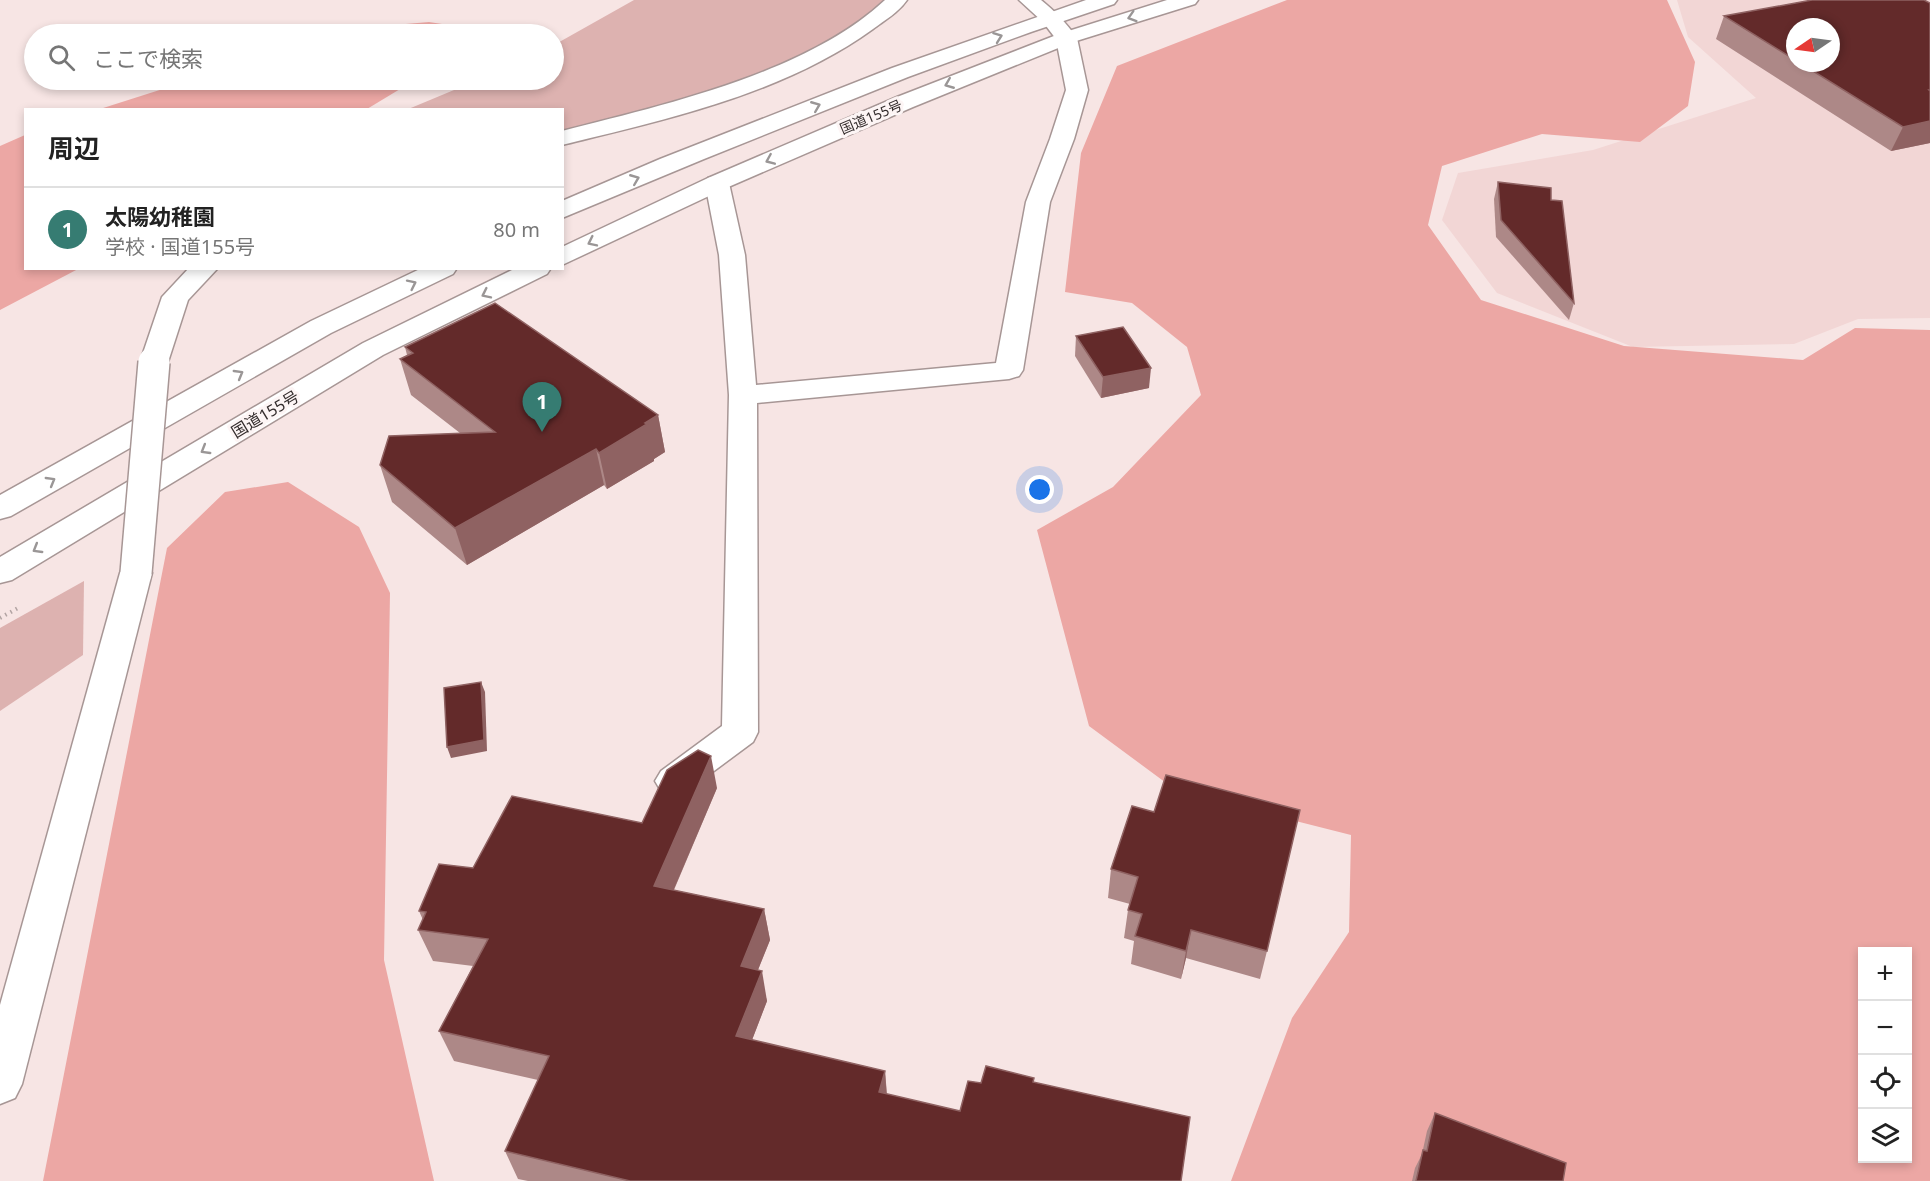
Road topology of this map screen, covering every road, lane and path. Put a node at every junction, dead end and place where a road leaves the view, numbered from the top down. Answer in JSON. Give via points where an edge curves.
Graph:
{"nodes":[{"id":1,"x":897,"y":0,"type":"edge"},
{"id":2,"x":1029,"y":0,"type":"edge"},
{"id":3,"x":1107,"y":0,"type":"edge"},
{"id":4,"x":1188,"y":0,"type":"edge"},
{"id":5,"x":1058,"y":28,"type":"junction"},
{"id":6,"x":564,"y":137,"type":"edge"},
{"id":7,"x":717,"y":183,"type":"junction"},
{"id":8,"x":564,"y":210,"type":"edge"},
{"id":9,"x":564,"y":255,"type":"edge"},
{"id":10,"x":203,"y":270,"type":"edge"},
{"id":11,"x":440,"y":270,"type":"edge"},
{"id":12,"x":534,"y":270,"type":"edge"},
{"id":13,"x":743,"y":395,"type":"junction"},
{"id":14,"x":0,"y":509,"type":"edge"},
{"id":15,"x":0,"y":572,"type":"edge"},
{"id":16,"x":665,"y":788,"type":"edge"},
{"id":17,"x":0,"y":1084,"type":"edge"}],
"edges":[{"from":1,"to":6,"type":"main road","via":[[820,54],[753,83],[688,105]]},
{"from":2,"to":5,"type":"main road"},
{"from":3,"to":5,"type":"main road","name":"国道155号"},
{"from":4,"to":5,"type":"main road","name":"国道155号","one_way":true},
{"from":5,"to":7,"type":"main road","name":"国道155号","one_way":true,"via":[[905,102]]},
{"from":8,"to":5,"type":"main road","name":"国道155号","one_way":true,"via":[[870,84]]},
{"from":5,"to":13,"type":"main road","via":[[1077,90],[1038,202],[1009,370]]},
{"from":7,"to":9,"type":"main road","name":"国道155号","one_way":true},
{"from":7,"to":13,"type":"main road","via":[[732,255]]},
{"from":10,"to":17,"type":"main road","bridge":true,"via":[[175,297],[154,362],[136,573]]},
{"from":14,"to":11,"type":"main road","one_way":true,"via":[[321,327]]},
{"from":12,"to":15,"type":"main road","name":"国道155号","one_way":true,"via":[[373,349]]},
{"from":13,"to":16,"type":"main road","via":[[740,732]]}]}
